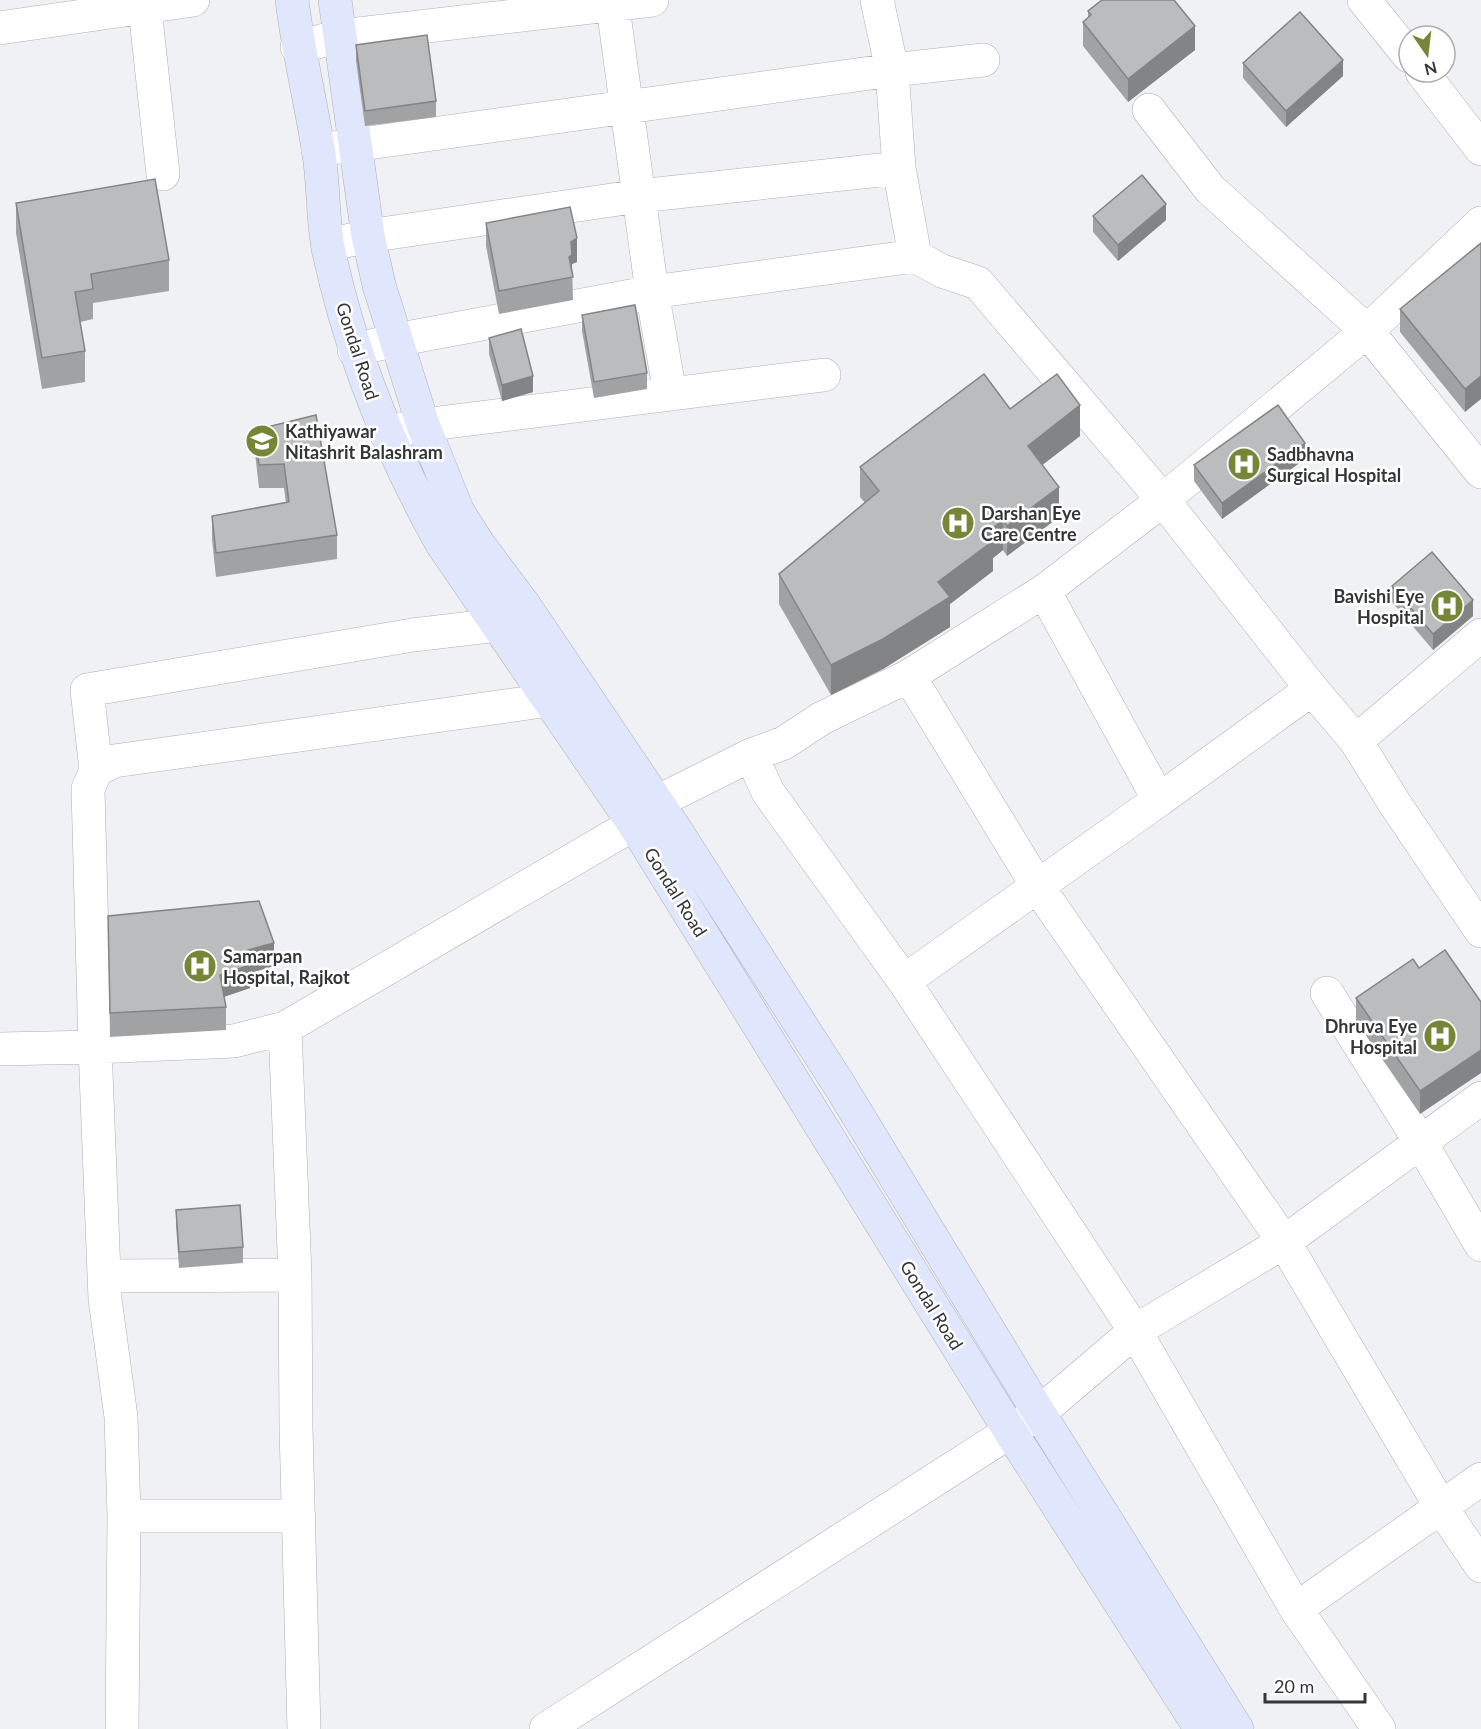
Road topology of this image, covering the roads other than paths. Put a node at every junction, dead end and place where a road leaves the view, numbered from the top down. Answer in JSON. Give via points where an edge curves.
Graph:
{"nodes":[{"id":1,"x":193,"y":0,"type":"edge"},
{"id":2,"x":292,"y":0,"type":"edge"},
{"id":3,"x":335,"y":0,"type":"edge"},
{"id":4,"x":652,"y":0,"type":"edge"},
{"id":5,"x":877,"y":0,"type":"edge"},
{"id":6,"x":1364,"y":0,"type":"edge"},
{"id":7,"x":144,"y":3,"type":"edge"},
{"id":8,"x":612,"y":3,"type":"edge"},
{"id":9,"x":0,"y":28,"type":"edge"},
{"id":10,"x":341,"y":36,"type":"junction"},
{"id":11,"x":1397,"y":41,"type":"edge"},
{"id":12,"x":297,"y":47,"type":"junction"},
{"id":13,"x":983,"y":60,"type":"dead end"},
{"id":14,"x":892,"y":70,"type":"junction"},
{"id":15,"x":1431,"y":84,"type":"edge"},
{"id":16,"x":628,"y":106,"type":"junction"},
{"id":17,"x":1149,"y":110,"type":"dead end"},
{"id":18,"x":356,"y":143,"type":"junction"},
{"id":19,"x":1481,"y":149,"type":"edge"},
{"id":20,"x":318,"y":150,"type":"junction"},
{"id":21,"x":899,"y":168,"type":"junction"},
{"id":22,"x":163,"y":174,"type":"dead end"},
{"id":23,"x":639,"y":196,"type":"junction"},
{"id":24,"x":1481,"y":223,"type":"edge"},
{"id":25,"x":368,"y":236,"type":"junction"},
{"id":26,"x":328,"y":245,"type":"junction"},
{"id":27,"x":915,"y":256,"type":"junction"},
{"id":28,"x":652,"y":292,"type":"junction"},
{"id":29,"x":1367,"y":331,"type":"junction"},
{"id":30,"x":396,"y":339,"type":"junction"},
{"id":31,"x":354,"y":350,"type":"junction"},
{"id":32,"x":824,"y":375,"type":"dead end"},
{"id":33,"x":670,"y":393,"type":"junction"},
{"id":34,"x":423,"y":425,"type":"junction"},
{"id":35,"x":386,"y":433,"type":"junction"},
{"id":36,"x":1481,"y":472,"type":"edge"},
{"id":37,"x":1163,"y":500,"type":"junction"},
{"id":38,"x":1044,"y":591,"type":"junction"},
{"id":39,"x":498,"y":626,"type":"junction"},
{"id":40,"x":1481,"y":635,"type":"edge"},
{"id":41,"x":909,"y":676,"type":"junction"},
{"id":42,"x":1312,"y":690,"type":"junction"},
{"id":43,"x":549,"y":700,"type":"junction"},
{"id":44,"x":1356,"y":741,"type":"junction"},
{"id":45,"x":751,"y":755,"type":"junction"},
{"id":46,"x":96,"y":770,"type":"junction"},
{"id":47,"x":1159,"y":800,"type":"junction"},
{"id":48,"x":646,"y":813,"type":"junction"},
{"id":49,"x":1038,"y":887,"type":"junction"},
{"id":50,"x":1481,"y":931,"type":"edge"},
{"id":51,"x":904,"y":981,"type":"junction"},
{"id":52,"x":1327,"y":993,"type":"dead end"},
{"id":53,"x":285,"y":1028,"type":"junction"},
{"id":54,"x":95,"y":1047,"type":"junction"},
{"id":55,"x":0,"y":1049,"type":"edge"},
{"id":56,"x":1481,"y":1098,"type":"edge"},
{"id":57,"x":1420,"y":1143,"type":"junction"},
{"id":58,"x":1284,"y":1242,"type":"junction"},
{"id":59,"x":1481,"y":1245,"type":"edge"},
{"id":60,"x":296,"y":1275,"type":"junction"},
{"id":61,"x":104,"y":1276,"type":"junction"},
{"id":62,"x":1135,"y":1331,"type":"junction"},
{"id":63,"x":1039,"y":1413,"type":"junction"},
{"id":64,"x":1010,"y":1431,"type":"junction"},
{"id":65,"x":1481,"y":1479,"type":"edge"},
{"id":66,"x":1441,"y":1507,"type":"junction"},
{"id":67,"x":124,"y":1516,"type":"junction"},
{"id":68,"x":298,"y":1516,"type":"junction"},
{"id":69,"x":1481,"y":1566,"type":"edge"},
{"id":70,"x":1296,"y":1609,"type":"junction"},
{"id":71,"x":122,"y":1729,"type":"edge"},
{"id":72,"x":304,"y":1729,"type":"edge"},
{"id":73,"x":546,"y":1729,"type":"edge"},
{"id":74,"x":1201,"y":1729,"type":"edge"},
{"id":75,"x":1237,"y":1729,"type":"edge"},
{"id":76,"x":1379,"y":1729,"type":"edge"}],
"edges":[{"from":1,"to":7,"type":"street"},
{"from":2,"to":12,"type":"main road","name":"Gondal Road"},
{"from":3,"to":10,"type":"main road","name":"Gondal Road"},
{"from":4,"to":8,"type":"street"},
{"from":5,"to":14,"type":"street"},
{"from":6,"to":11,"type":"street"},
{"from":7,"to":9,"type":"street"},
{"from":7,"to":22,"type":"street"},
{"from":8,"to":10,"type":"street"},
{"from":8,"to":16,"type":"street"},
{"from":10,"to":12,"type":"street"},
{"from":10,"to":18,"type":"main road","name":"Gondal Road"},
{"from":12,"to":20,"type":"main road","name":"Gondal Road"},
{"from":13,"to":14,"type":"street"},
{"from":14,"to":16,"type":"street"},
{"from":14,"to":21,"type":"street"},
{"from":15,"to":19,"type":"street"},
{"from":16,"to":18,"type":"street"},
{"from":16,"to":23,"type":"street"},
{"from":17,"to":29,"type":"street","via":[[1210,189]]},
{"from":18,"to":20,"type":"street"},
{"from":18,"to":25,"type":"main road","name":"Gondal Road"},
{"from":20,"to":26,"type":"main road","name":"Gondal Road"},
{"from":21,"to":23,"type":"street"},
{"from":21,"to":27,"type":"street"},
{"from":23,"to":25,"type":"street"},
{"from":23,"to":28,"type":"street"},
{"from":24,"to":29,"type":"street"},
{"from":25,"to":26,"type":"street"},
{"from":25,"to":30,"type":"main road","name":"Gondal Road"},
{"from":26,"to":31,"type":"main road","name":"Gondal Road"},
{"from":27,"to":28,"type":"street"},
{"from":27,"to":37,"type":"street","via":[[942,271],[978,283]]},
{"from":28,"to":30,"type":"street"},
{"from":28,"to":33,"type":"street"},
{"from":29,"to":36,"type":"street"},
{"from":29,"to":37,"type":"street"},
{"from":30,"to":31,"type":"street"},
{"from":30,"to":34,"type":"main road","name":"Gondal Road"},
{"from":31,"to":35,"type":"main road","name":"Gondal Road"},
{"from":32,"to":33,"type":"street"},
{"from":33,"to":34,"type":"street"},
{"from":34,"to":35,"type":"street"},
{"from":34,"to":48,"type":"main road","name":"Gondal Road","via":[[458,512],[524,605]]},
{"from":35,"to":39,"type":"main road","name":"Gondal Road","via":[[442,544]]},
{"from":37,"to":38,"type":"street"},
{"from":37,"to":42,"type":"street"},
{"from":38,"to":41,"type":"street"},
{"from":38,"to":47,"type":"street"},
{"from":39,"to":43,"type":"main road","name":"Gondal Road"},
{"from":39,"to":46,"type":"street","via":[[413,635],[87,690]]},
{"from":40,"to":44,"type":"street"},
{"from":41,"to":45,"type":"street","via":[[822,718],[784,743]]},
{"from":41,"to":49,"type":"street"},
{"from":42,"to":44,"type":"street"},
{"from":42,"to":47,"type":"street"},
{"from":43,"to":46,"type":"street","via":[[114,761]]},
{"from":43,"to":48,"type":"main road","name":"Gondal Road"},
{"from":44,"to":50,"type":"street"},
{"from":45,"to":48,"type":"street"},
{"from":45,"to":51,"type":"street","via":[[768,792]]},
{"from":46,"to":54,"type":"street","via":[[88,789]]},
{"from":47,"to":49,"type":"street"},
{"from":48,"to":53,"type":"street"},
{"from":48,"to":63,"type":"main road","name":"Gondal Road","via":[[840,1086]]},
{"from":48,"to":64,"type":"main road","name":"Gondal Road"},
{"from":49,"to":51,"type":"street"},
{"from":49,"to":58,"type":"street"},
{"from":51,"to":62,"type":"street"},
{"from":52,"to":57,"type":"street"},
{"from":53,"to":54,"type":"street","via":[[234,1041]]},
{"from":53,"to":60,"type":"street"},
{"from":54,"to":55,"type":"street"},
{"from":54,"to":61,"type":"street"},
{"from":56,"to":57,"type":"street"},
{"from":57,"to":58,"type":"street"},
{"from":57,"to":59,"type":"street"},
{"from":58,"to":62,"type":"street"},
{"from":58,"to":66,"type":"street"},
{"from":60,"to":61,"type":"street"},
{"from":60,"to":68,"type":"street"},
{"from":61,"to":67,"type":"street","via":[[120,1417]]},
{"from":62,"to":63,"type":"street"},
{"from":62,"to":70,"type":"street"},
{"from":63,"to":64,"type":"street"},
{"from":63,"to":75,"type":"main road","name":"Gondal Road"},
{"from":64,"to":73,"type":"street"},
{"from":64,"to":74,"type":"main road","name":"Gondal Road"},
{"from":65,"to":66,"type":"street"},
{"from":66,"to":69,"type":"street"},
{"from":66,"to":70,"type":"street"},
{"from":67,"to":68,"type":"street"},
{"from":67,"to":71,"type":"street"},
{"from":68,"to":72,"type":"street"},
{"from":70,"to":76,"type":"street"}]}
